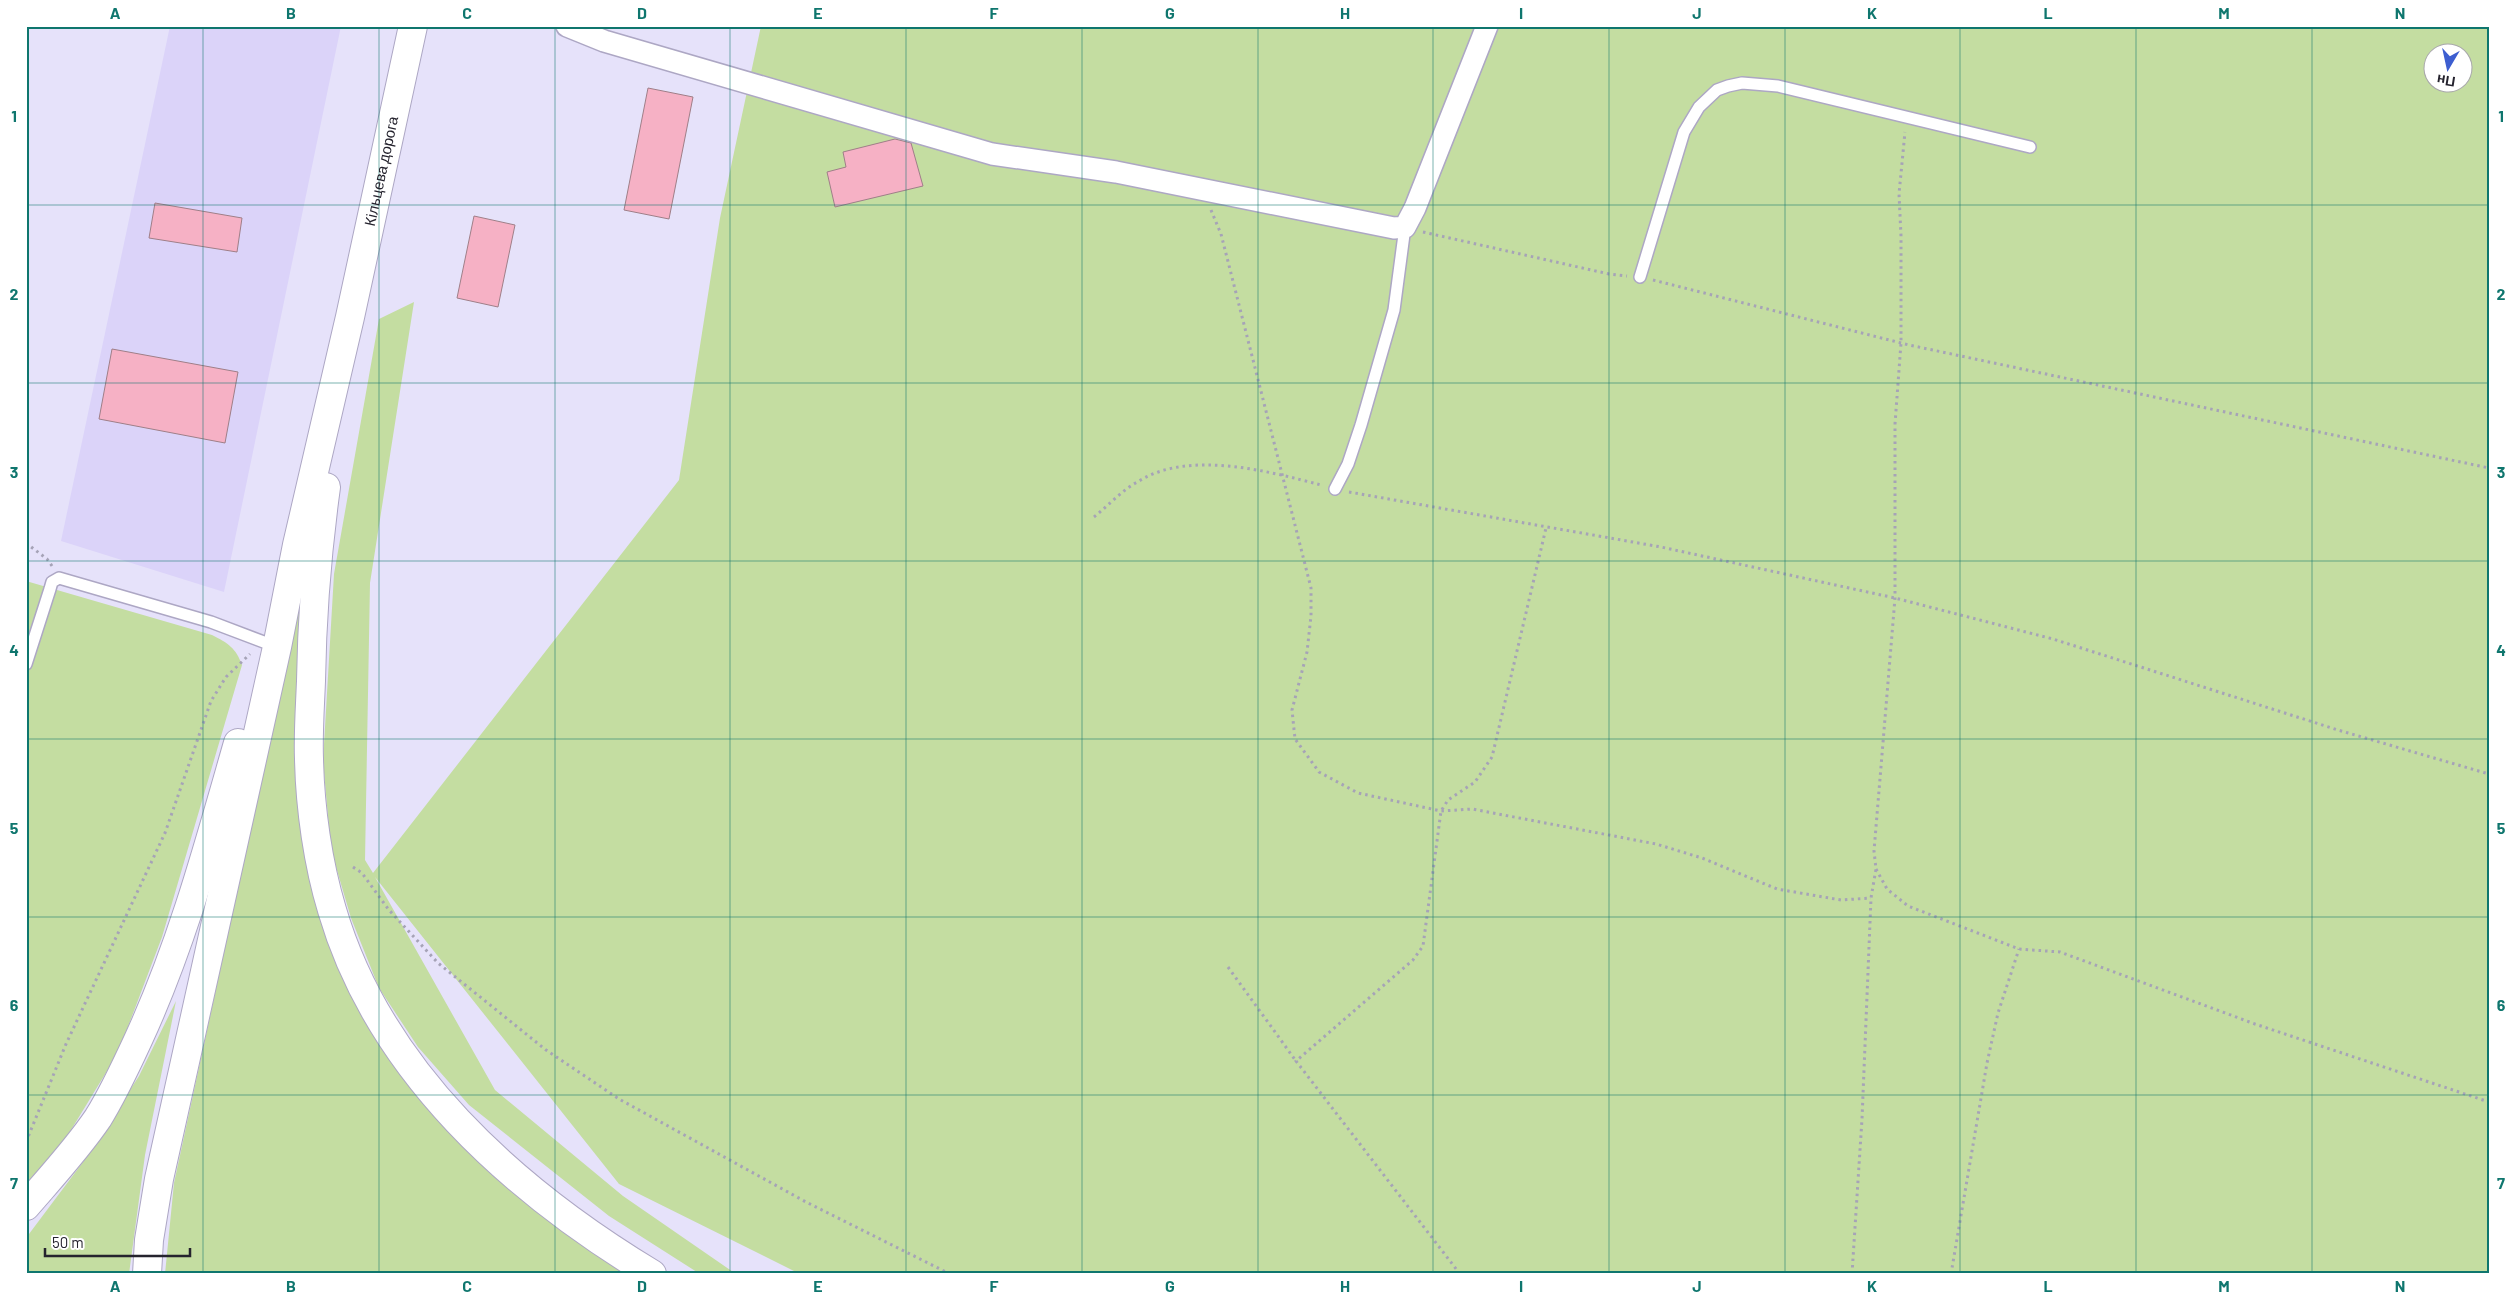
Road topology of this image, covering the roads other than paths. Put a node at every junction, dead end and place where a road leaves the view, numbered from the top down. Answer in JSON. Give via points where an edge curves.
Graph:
{"nodes":[{"id":1,"x":413,"y":26,"type":"edge"},
{"id":2,"x":568,"y":26,"type":"edge"},
{"id":3,"x":1487,"y":26,"type":"edge"},
{"id":4,"x":2030,"y":148,"type":"dead end"},
{"id":5,"x":1405,"y":227,"type":"junction"},
{"id":6,"x":1640,"y":277,"type":"dead end"},
{"id":7,"x":350,"y":317,"type":"junction"},
{"id":8,"x":1334,"y":489,"type":"road end"},
{"id":9,"x":267,"y":643,"type":"junction"},
{"id":10,"x":26,"y":664,"type":"edge"},
{"id":11,"x":26,"y":1206,"type":"edge"},
{"id":12,"x":147,"y":1274,"type":"edge"},
{"id":13,"x":652,"y":1274,"type":"edge"}],
"edges":[{"from":1,"to":7,"type":"highway","name":"Кільцева дорога"},
{"from":2,"to":5,"type":"street","via":[[604,41],[992,154],[1116,172],[1394,228]]},
{"from":3,"to":5,"type":"street"},
{"from":4,"to":6,"type":"lane","via":[[1778,86],[1742,83],[1717,90],[1699,107],[1684,132]]},
{"from":5,"to":8,"type":"lane","via":[[1394,310],[1362,425],[1348,464]]},
{"from":7,"to":9,"type":"highway","via":[[296,545]]},
{"from":7,"to":13,"type":"highway","via":[[322,513],[312,615],[308,760],[319,853],[332,911],[354,967],[398,1050],[446,1108],[499,1161],[561,1213]]},
{"from":9,"to":10,"type":"lane","via":[[211,622],[59,578],[52,582]]},
{"from":9,"to":11,"type":"highway","via":[[187,918],[153,1007],[127,1065],[98,1117],[66,1161]]},
{"from":9,"to":12,"type":"highway","via":[[159,1179]]}]}
